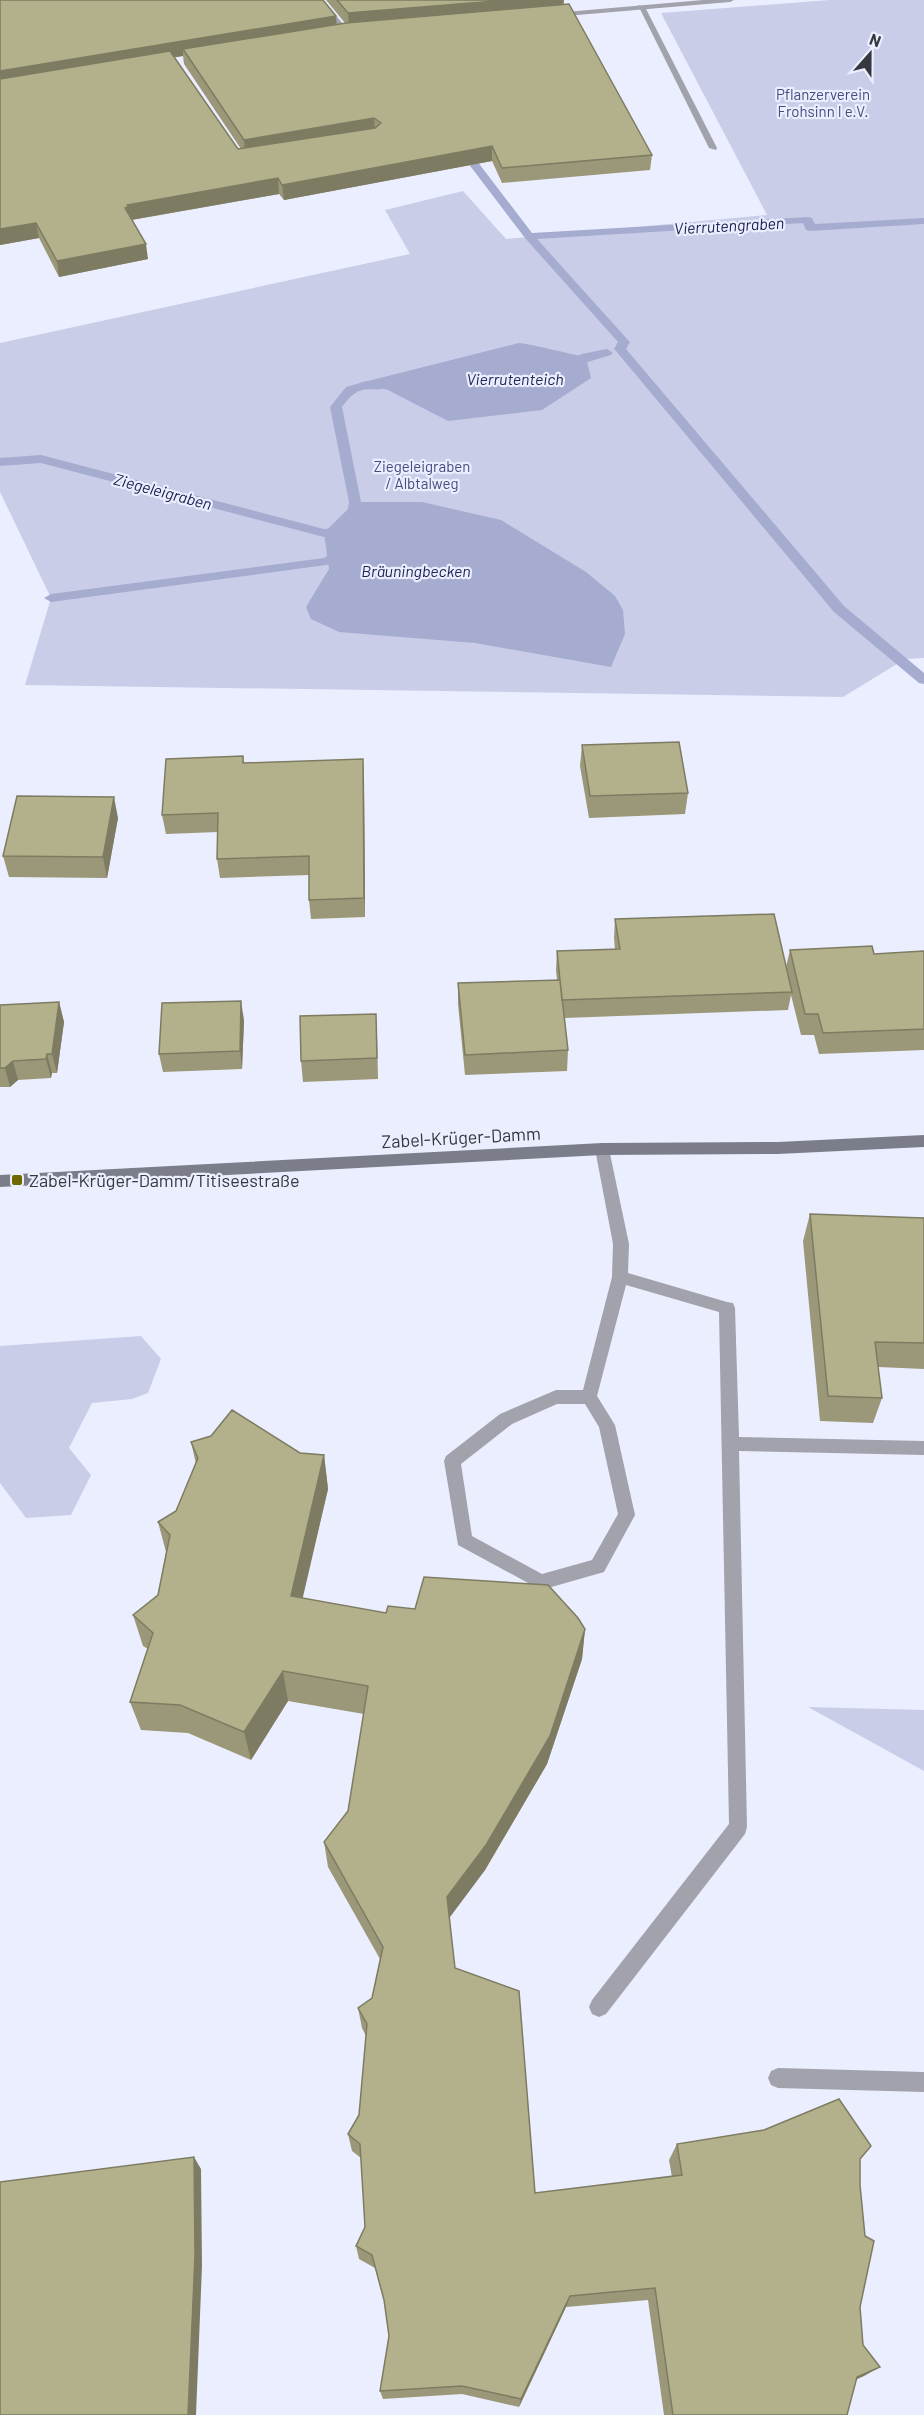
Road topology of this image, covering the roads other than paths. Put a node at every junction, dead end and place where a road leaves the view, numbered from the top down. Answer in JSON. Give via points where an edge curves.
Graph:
{"nodes":[{"id":1,"x":320,"y":0,"type":"edge"},
{"id":2,"x":730,"y":0,"type":"edge"},
{"id":3,"x":641,"y":7,"type":"junction"},
{"id":4,"x":541,"y":16,"type":"edge"},
{"id":5,"x":358,"y":32,"type":"edge"},
{"id":6,"x":346,"y":33,"type":"junction"},
{"id":7,"x":335,"y":35,"type":"edge"},
{"id":8,"x":713,"y":148,"type":"dead end"},
{"id":9,"x":924,"y":1141,"type":"edge"},
{"id":10,"x":602,"y":1149,"type":"junction"},
{"id":11,"x":0,"y":1181,"type":"edge"},
{"id":12,"x":620,"y":1277,"type":"junction"},
{"id":13,"x":589,"y":1397,"type":"junction"},
{"id":14,"x":731,"y":1444,"type":"junction"},
{"id":15,"x":924,"y":1448,"type":"edge"},
{"id":16,"x":599,"y":2007,"type":"dead end"},
{"id":17,"x":778,"y":2078,"type":"dead end"},
{"id":18,"x":924,"y":2082,"type":"edge"}],
"edges":[{"from":1,"to":6,"type":"street"},
{"from":2,"to":3,"type":"street"},
{"from":3,"to":4,"type":"street"},
{"from":3,"to":8,"type":"street"},
{"from":5,"to":6,"type":"street"},
{"from":6,"to":7,"type":"street"},
{"from":9,"to":10,"type":"street","name":"Zabel-Krüger-Damm","via":[[778,1148]]},
{"from":10,"to":11,"type":"street","name":"Zabel-Krüger-Damm"},
{"from":10,"to":12,"type":"street","via":[[621,1244]]},
{"from":12,"to":13,"type":"street"},
{"from":12,"to":14,"type":"street","via":[[727,1308]]},
{"from":13,"to":13,"type":"street","via":[[607,1425],[627,1515],[598,1566],[541,1582],[464,1540],[452,1461],[506,1419],[556,1397]]},
{"from":14,"to":15,"type":"street"},
{"from":14,"to":16,"type":"street","via":[[738,1827]]},
{"from":17,"to":18,"type":"street"}]}
